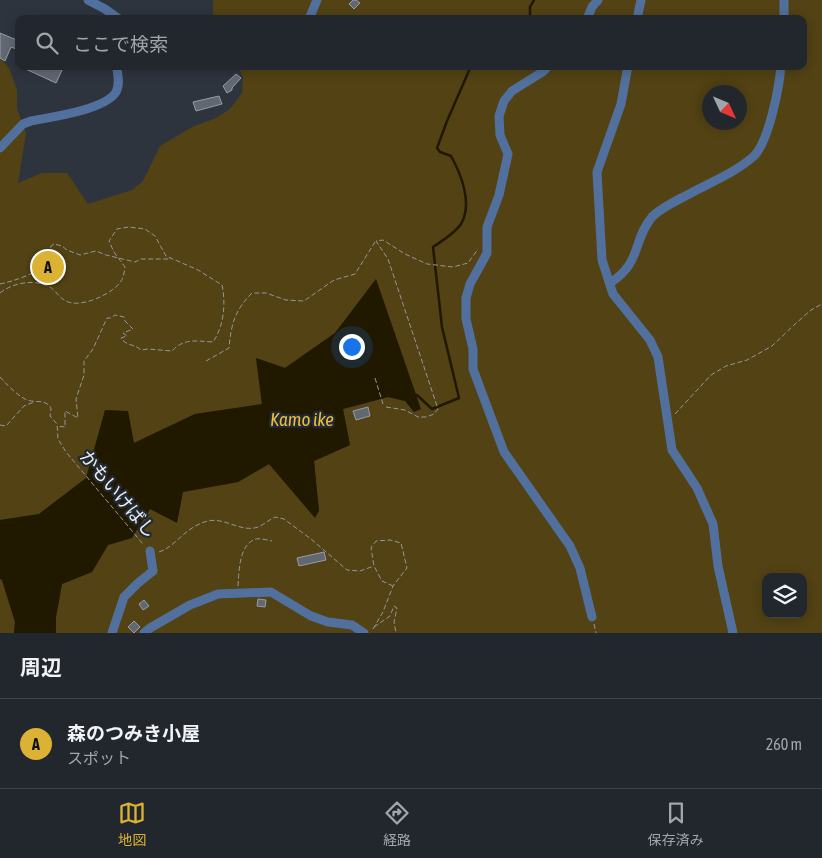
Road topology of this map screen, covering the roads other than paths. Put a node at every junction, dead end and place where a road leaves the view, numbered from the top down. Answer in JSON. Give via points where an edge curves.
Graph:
{"nodes":[{"id":1,"x":88,"y":0,"type":"edge"},
{"id":2,"x":317,"y":0,"type":"edge"},
{"id":3,"x":598,"y":0,"type":"edge"},
{"id":4,"x":641,"y":0,"type":"edge"},
{"id":5,"x":784,"y":0,"type":"edge"},
{"id":6,"x":104,"y":15,"type":"edge"},
{"id":7,"x":112,"y":15,"type":"edge"},
{"id":8,"x":311,"y":15,"type":"edge"},
{"id":9,"x":589,"y":15,"type":"edge"},
{"id":10,"x":638,"y":15,"type":"edge"},
{"id":11,"x":784,"y":15,"type":"edge"},
{"id":12,"x":117,"y":70,"type":"edge"},
{"id":13,"x":545,"y":70,"type":"edge"},
{"id":14,"x":627,"y":70,"type":"edge"},
{"id":15,"x":781,"y":70,"type":"edge"},
{"id":16,"x":0,"y":148,"type":"edge"},
{"id":17,"x":610,"y":283,"type":"junction"},
{"id":18,"x":150,"y":551,"type":"road end"},
{"id":19,"x":592,"y":617,"type":"dead end"},
{"id":20,"x":112,"y":633,"type":"edge"},
{"id":21,"x":144,"y":633,"type":"edge"},
{"id":22,"x":364,"y":633,"type":"edge"},
{"id":23,"x":733,"y":633,"type":"edge"}],
"edges":[{"from":1,"to":6,"type":"street"},
{"from":1,"to":7,"type":"street"},
{"from":2,"to":8,"type":"street"},
{"from":3,"to":9,"type":"street"},
{"from":4,"to":10,"type":"street"},
{"from":5,"to":11,"type":"street"},
{"from":12,"to":16,"type":"street","via":[[116,92],[105,101],[86,110],[23,124]]},
{"from":13,"to":19,"type":"street","via":[[512,91],[498,116],[500,135],[508,154],[499,195],[487,227],[488,253],[470,284],[466,298],[466,319],[473,349],[473,369],[504,452],[570,546],[580,568]]},
{"from":14,"to":17,"type":"street","via":[[621,104],[598,172],[602,260]]},
{"from":15,"to":17,"type":"street","via":[[763,145],[737,169],[653,216],[643,231],[628,268]]},
{"from":17,"to":23,"type":"street","via":[[613,294],[650,340],[658,357],[672,450],[698,488],[713,524],[718,566]]},
{"from":18,"to":20,"type":"street","via":[[153,571],[124,597]]},
{"from":21,"to":22,"type":"street","via":[[190,605],[218,594],[271,592],[311,616],[352,625]]}]}
